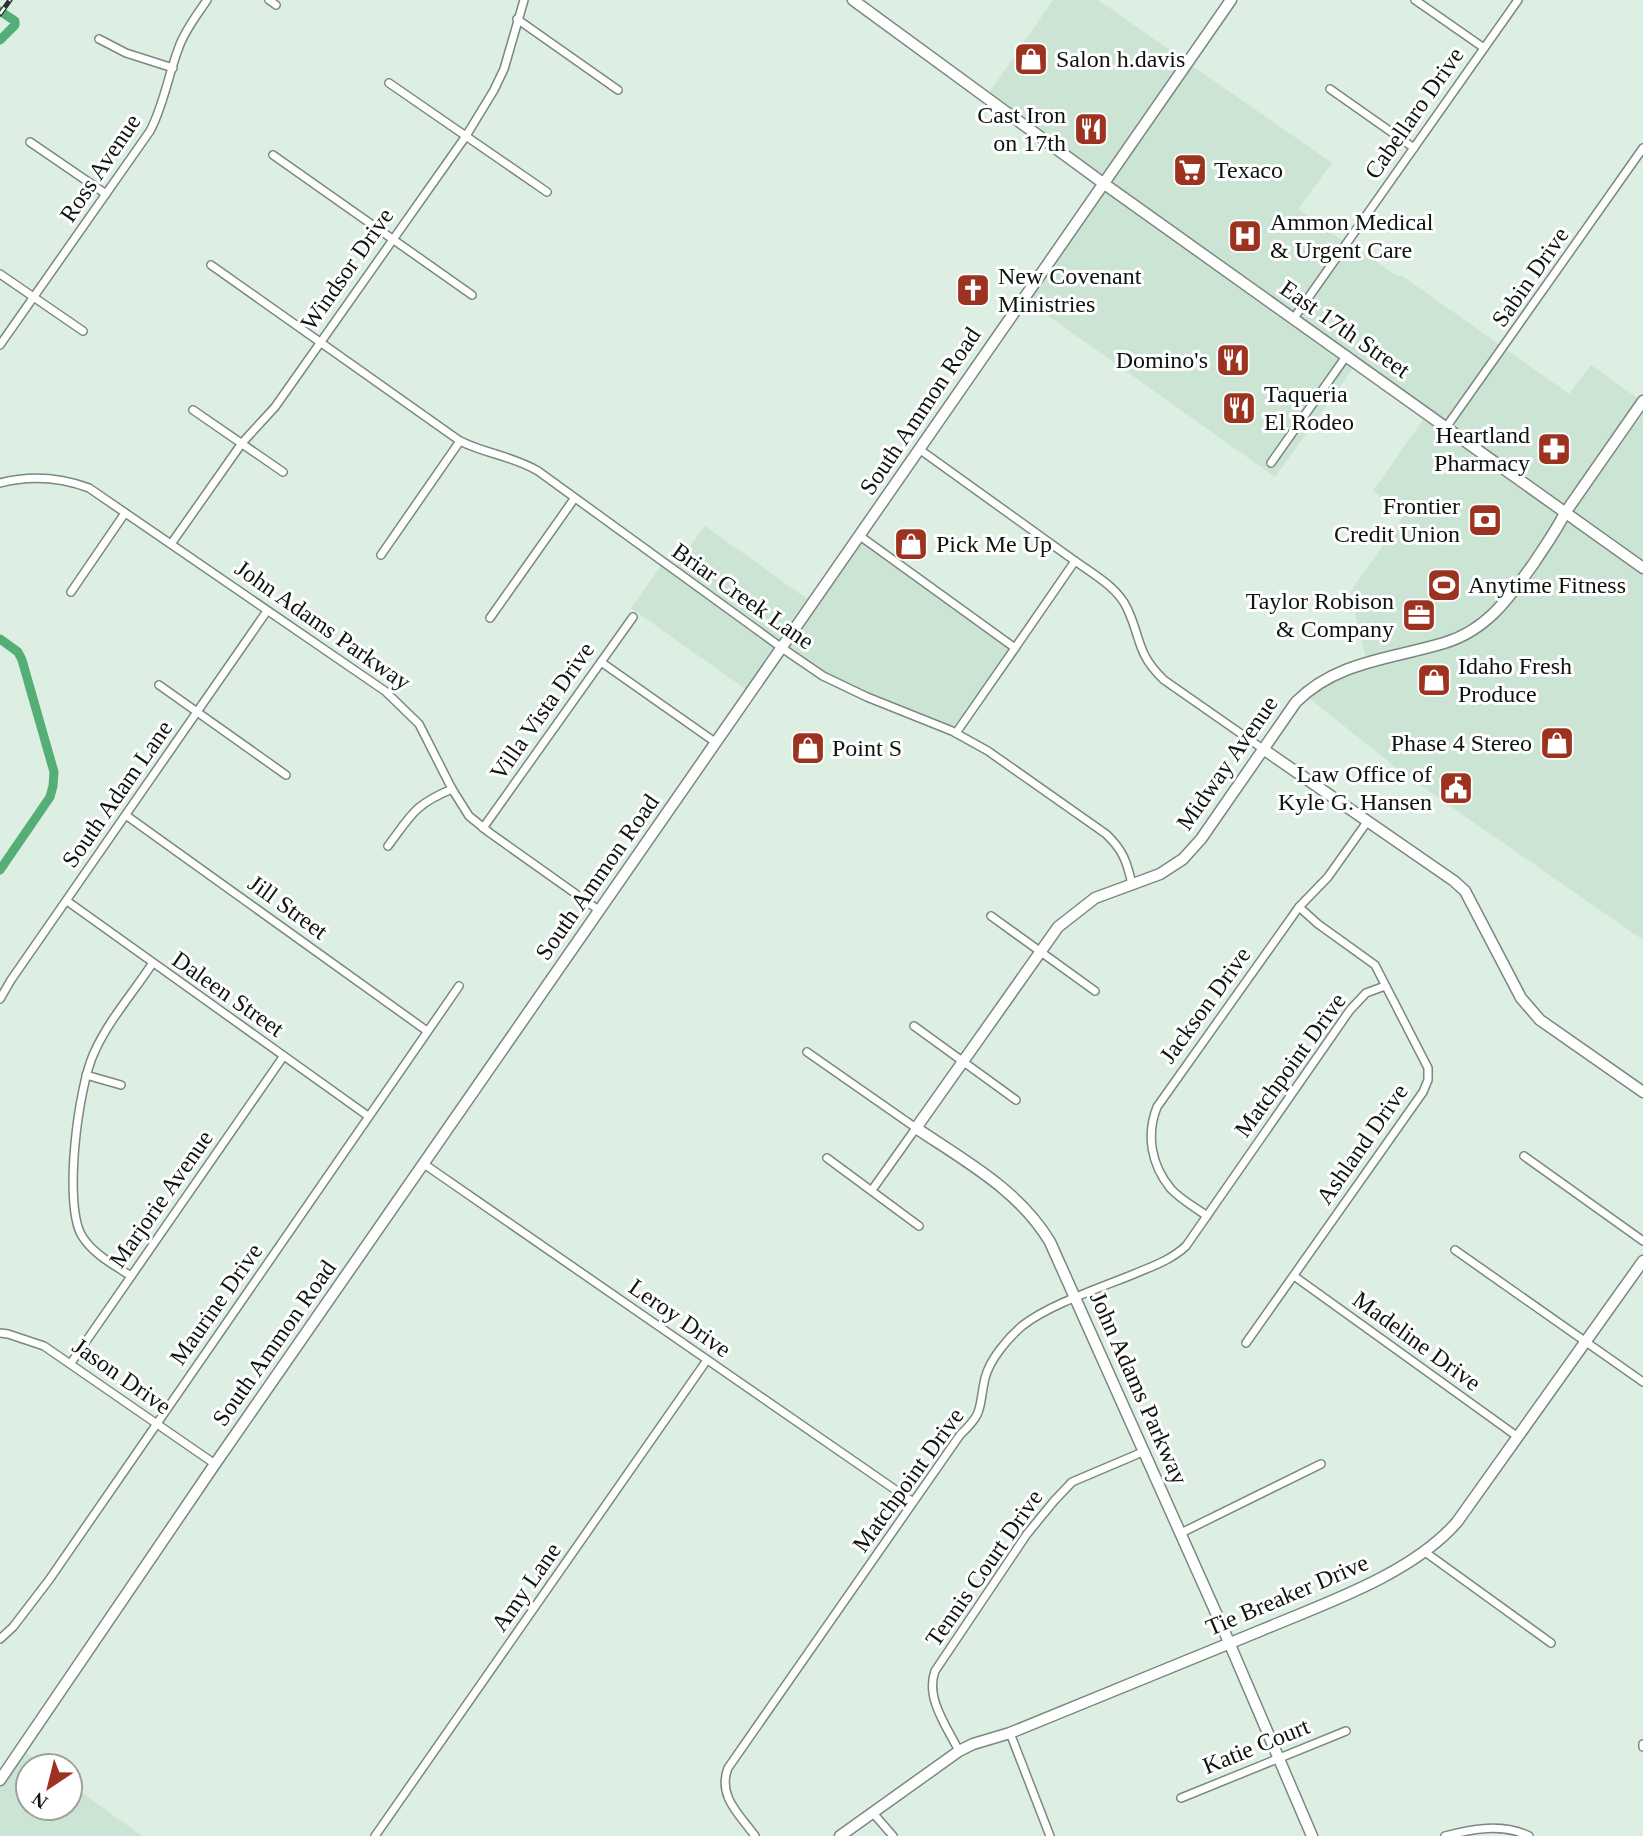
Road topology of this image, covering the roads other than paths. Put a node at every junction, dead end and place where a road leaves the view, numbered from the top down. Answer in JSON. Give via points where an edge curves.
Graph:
{"nodes":[{"id":1,"x":207,"y":0,"type":"edge"},
{"id":2,"x":524,"y":0,"type":"edge"},
{"id":3,"x":853,"y":0,"type":"edge"},
{"id":4,"x":1231,"y":0,"type":"edge"},
{"id":5,"x":1415,"y":0,"type":"edge"},
{"id":6,"x":1518,"y":0,"type":"edge"},
{"id":7,"x":517,"y":19,"type":"junction"},
{"id":8,"x":99,"y":39,"type":"dead end"},
{"id":9,"x":1484,"y":48,"type":"junction"},
{"id":10,"x":173,"y":68,"type":"junction"},
{"id":11,"x":389,"y":83,"type":"dead end"},
{"id":12,"x":1330,"y":89,"type":"dead end"},
{"id":13,"x":618,"y":90,"type":"dead end"},
{"id":14,"x":466,"y":136,"type":"junction"},
{"id":15,"x":30,"y":142,"type":"dead end"},
{"id":16,"x":1414,"y":148,"type":"junction"},
{"id":17,"x":1643,"y":148,"type":"edge"},
{"id":18,"x":272,"y":155,"type":"dead end"},
{"id":19,"x":1103,"y":183,"type":"junction"},
{"id":20,"x":547,"y":192,"type":"dead end"},
{"id":21,"x":106,"y":194,"type":"junction"},
{"id":22,"x":391,"y":238,"type":"junction"},
{"id":23,"x":211,"y":265,"type":"dead end"},
{"id":24,"x":0,"y":274,"type":"edge"},
{"id":25,"x":472,"y":295,"type":"dead end"},
{"id":26,"x":34,"y":297,"type":"junction"},
{"id":27,"x":1294,"y":318,"type":"junction"},
{"id":28,"x":83,"y":331,"type":"dead end"},
{"id":29,"x":320,"y":342,"type":"junction"},
{"id":30,"x":0,"y":345,"type":"edge"},
{"id":31,"x":1347,"y":355,"type":"junction"},
{"id":32,"x":1643,"y":401,"type":"edge"},
{"id":33,"x":194,"y":410,"type":"dead end"},
{"id":34,"x":1447,"y":426,"type":"junction"},
{"id":35,"x":460,"y":441,"type":"junction"},
{"id":36,"x":242,"y":443,"type":"junction"},
{"id":37,"x":919,"y":449,"type":"junction"},
{"id":38,"x":1271,"y":463,"type":"dead end"},
{"id":39,"x":283,"y":472,"type":"dead end"},
{"id":40,"x":0,"y":483,"type":"edge"},
{"id":41,"x":574,"y":499,"type":"junction"},
{"id":42,"x":125,"y":513,"type":"junction"},
{"id":43,"x":1565,"y":513,"type":"junction"},
{"id":44,"x":860,"y":536,"type":"junction"},
{"id":45,"x":171,"y":544,"type":"junction"},
{"id":46,"x":382,"y":555,"type":"dead end"},
{"id":47,"x":1075,"y":561,"type":"junction"},
{"id":48,"x":1643,"y":568,"type":"edge"},
{"id":49,"x":71,"y":592,"type":"dead end"},
{"id":50,"x":267,"y":611,"type":"junction"},
{"id":51,"x":633,"y":617,"type":"dead end"},
{"id":52,"x":490,"y":618,"type":"dead end"},
{"id":53,"x":782,"y":648,"type":"junction"},
{"id":54,"x":1015,"y":648,"type":"junction"},
{"id":55,"x":601,"y":662,"type":"junction"},
{"id":56,"x":159,"y":685,"type":"dead end"},
{"id":57,"x":197,"y":712,"type":"junction"},
{"id":58,"x":956,"y":733,"type":"junction"},
{"id":59,"x":715,"y":742,"type":"junction"},
{"id":60,"x":1263,"y":749,"type":"junction"},
{"id":61,"x":286,"y":775,"type":"dead end"},
{"id":62,"x":452,"y":789,"type":"junction"},
{"id":63,"x":127,"y":816,"type":"junction"},
{"id":64,"x":1367,"y":822,"type":"junction"},
{"id":65,"x":483,"y":828,"type":"junction"},
{"id":66,"x":388,"y":846,"type":"dead end"},
{"id":67,"x":1132,"y":884,"type":"junction"},
{"id":68,"x":66,"y":901,"type":"junction"},
{"id":69,"x":1299,"y":907,"type":"junction"},
{"id":70,"x":600,"y":911,"type":"junction"},
{"id":71,"x":991,"y":916,"type":"dead end"},
{"id":72,"x":1041,"y":952,"type":"junction"},
{"id":73,"x":152,"y":964,"type":"junction"},
{"id":74,"x":459,"y":986,"type":"dead end"},
{"id":75,"x":1385,"y":986,"type":"junction"},
{"id":76,"x":1095,"y":991,"type":"dead end"},
{"id":77,"x":0,"y":999,"type":"edge"},
{"id":78,"x":914,"y":1026,"type":"dead end"},
{"id":79,"x":427,"y":1031,"type":"junction"},
{"id":80,"x":807,"y":1052,"type":"dead end"},
{"id":81,"x":283,"y":1057,"type":"junction"},
{"id":82,"x":963,"y":1062,"type":"junction"},
{"id":83,"x":86,"y":1075,"type":"junction"},
{"id":84,"x":121,"y":1085,"type":"dead end"},
{"id":85,"x":1643,"y":1093,"type":"edge"},
{"id":86,"x":1016,"y":1100,"type":"dead end"},
{"id":87,"x":368,"y":1116,"type":"junction"},
{"id":88,"x":916,"y":1128,"type":"junction"},
{"id":89,"x":1524,"y":1156,"type":"dead end"},
{"id":90,"x":827,"y":1158,"type":"dead end"},
{"id":91,"x":425,"y":1164,"type":"junction"},
{"id":92,"x":872,"y":1190,"type":"junction"},
{"id":93,"x":1207,"y":1216,"type":"junction"},
{"id":94,"x":919,"y":1226,"type":"dead end"},
{"id":95,"x":1643,"y":1241,"type":"edge"},
{"id":96,"x":1455,"y":1250,"type":"dead end"},
{"id":97,"x":1643,"y":1261,"type":"edge"},
{"id":98,"x":131,"y":1276,"type":"junction"},
{"id":99,"x":1294,"y":1276,"type":"junction"},
{"id":100,"x":1076,"y":1298,"type":"junction"},
{"id":101,"x":0,"y":1333,"type":"edge"},
{"id":102,"x":1585,"y":1341,"type":"junction"},
{"id":103,"x":1246,"y":1343,"type":"dead end"},
{"id":104,"x":708,"y":1360,"type":"junction"},
{"id":105,"x":71,"y":1363,"type":"junction"},
{"id":106,"x":1643,"y":1382,"type":"edge"},
{"id":107,"x":156,"y":1424,"type":"junction"},
{"id":108,"x":1518,"y":1437,"type":"junction"},
{"id":109,"x":1145,"y":1451,"type":"junction"},
{"id":110,"x":215,"y":1464,"type":"junction"},
{"id":111,"x":1321,"y":1464,"type":"dead end"},
{"id":112,"x":914,"y":1502,"type":"junction"},
{"id":113,"x":1181,"y":1533,"type":"junction"},
{"id":114,"x":1425,"y":1552,"type":"junction"},
{"id":115,"x":0,"y":1639,"type":"edge"},
{"id":116,"x":1230,"y":1643,"type":"junction"},
{"id":117,"x":1551,"y":1643,"type":"dead end"},
{"id":118,"x":1346,"y":1731,"type":"dead end"},
{"id":119,"x":1010,"y":1733,"type":"junction"},
{"id":120,"x":959,"y":1751,"type":"junction"},
{"id":121,"x":1279,"y":1757,"type":"junction"},
{"id":122,"x":0,"y":1780,"type":"edge"},
{"id":123,"x":1181,"y":1798,"type":"dead end"},
{"id":124,"x":873,"y":1813,"type":"junction"},
{"id":125,"x":375,"y":1836,"type":"edge"},
{"id":126,"x":755,"y":1836,"type":"edge"},
{"id":127,"x":840,"y":1836,"type":"edge"},
{"id":128,"x":892,"y":1836,"type":"edge"},
{"id":129,"x":1051,"y":1836,"type":"edge"},
{"id":130,"x":1312,"y":1836,"type":"edge"},
{"id":131,"x":1445,"y":1836,"type":"edge"},
{"id":132,"x":1529,"y":1836,"type":"edge"}],
"edges":[{"from":1,"to":10,"type":"street","name":"Ross Avenue","via":[[188,27]]},
{"from":2,"to":7,"type":"street","name":"Windsor Drive"},
{"from":3,"to":19,"type":"street","name":"East 17th Street"},
{"from":4,"to":19,"type":"street","name":"South Ammon Road"},
{"from":5,"to":9,"type":"street"},
{"from":6,"to":9,"type":"street","name":"Cabellaro Drive"},
{"from":7,"to":13,"type":"street"},
{"from":7,"to":14,"type":"street","name":"Windsor Drive","via":[[504,69]]},
{"from":8,"to":10,"type":"street"},
{"from":9,"to":16,"type":"street","name":"Cabellaro Drive"},
{"from":10,"to":21,"type":"street","name":"Ross Avenue","via":[[159,115]]},
{"from":11,"to":14,"type":"street"},
{"from":12,"to":16,"type":"street"},
{"from":14,"to":20,"type":"street"},
{"from":14,"to":22,"type":"street","name":"Windsor Drive"},
{"from":15,"to":21,"type":"street"},
{"from":16,"to":27,"type":"street","name":"Cabellaro Drive"},
{"from":17,"to":34,"type":"street","name":"Sabin Drive"},
{"from":18,"to":22,"type":"street"},
{"from":19,"to":27,"type":"street","name":"East 17th Street"},
{"from":19,"to":37,"type":"street","name":"South Ammon Road"},
{"from":21,"to":26,"type":"street","name":"Ross Avenue"},
{"from":22,"to":25,"type":"street"},
{"from":22,"to":29,"type":"street","name":"Windsor Drive"},
{"from":23,"to":29,"type":"street","name":"Briar Creek Lane"},
{"from":24,"to":26,"type":"street"},
{"from":26,"to":28,"type":"street"},
{"from":26,"to":30,"type":"street","name":"Ross Avenue"},
{"from":27,"to":31,"type":"street","name":"East 17th Street"},
{"from":29,"to":35,"type":"street","name":"Briar Creek Lane"},
{"from":29,"to":36,"type":"street","name":"Windsor Drive","via":[[275,407]]},
{"from":31,"to":34,"type":"street","name":"East 17th Street"},
{"from":31,"to":38,"type":"street"},
{"from":32,"to":43,"type":"street","name":"Midway Avenue"},
{"from":33,"to":36,"type":"street"},
{"from":34,"to":43,"type":"street","name":"East 17th Street"},
{"from":35,"to":41,"type":"street","name":"Briar Creek Lane","via":[[520,461]]},
{"from":35,"to":46,"type":"street"},
{"from":36,"to":39,"type":"street"},
{"from":36,"to":45,"type":"street","name":"Windsor Drive"},
{"from":37,"to":44,"type":"street","name":"South Ammon Road"},
{"from":37,"to":47,"type":"street"},
{"from":40,"to":42,"type":"street","name":"John Adams Parkway","via":[[41,477],[66,480],[89,488]]},
{"from":41,"to":52,"type":"street"},
{"from":41,"to":53,"type":"street","name":"Briar Creek Lane"},
{"from":42,"to":45,"type":"street","name":"John Adams Parkway"},
{"from":42,"to":49,"type":"street"},
{"from":43,"to":48,"type":"street","name":"East 17th Street"},
{"from":43,"to":60,"type":"street","name":"Midway Avenue","via":[[1507,601],[1479,627],[1446,643],[1348,667],[1323,679],[1296,702]]},
{"from":44,"to":53,"type":"street","name":"South Ammon Road"},
{"from":44,"to":54,"type":"street"},
{"from":45,"to":50,"type":"street","name":"John Adams Parkway"},
{"from":47,"to":54,"type":"street"},
{"from":47,"to":60,"type":"street","via":[[1119,596],[1150,667]]},
{"from":50,"to":57,"type":"street","name":"South Adam Lane"},
{"from":50,"to":62,"type":"street","name":"John Adams Parkway","via":[[385,691],[408,712],[419,724]]},
{"from":51,"to":55,"type":"street","name":"Villa Vista Drive"},
{"from":53,"to":58,"type":"street","name":"Briar Creek Lane","via":[[823,676]]},
{"from":53,"to":59,"type":"street","name":"South Ammon Road"},
{"from":54,"to":58,"type":"street"},
{"from":55,"to":59,"type":"street"},
{"from":55,"to":65,"type":"street","name":"Villa Vista Drive"},
{"from":56,"to":57,"type":"street"},
{"from":57,"to":61,"type":"street"},
{"from":57,"to":63,"type":"street","name":"South Adam Lane"},
{"from":58,"to":67,"type":"street","name":"Briar Creek Lane","via":[[1106,834],[1121,848]]},
{"from":59,"to":70,"type":"street","name":"South Ammon Road"},
{"from":60,"to":64,"type":"street"},
{"from":60,"to":67,"type":"street","name":"Midway Avenue","via":[[1182,859],[1160,874]]},
{"from":62,"to":65,"type":"street","name":"John Adams Parkway"},
{"from":62,"to":66,"type":"street","via":[[416,808]]},
{"from":63,"to":68,"type":"street","name":"South Adam Lane"},
{"from":63,"to":79,"type":"street","name":"Jill Street"},
{"from":64,"to":69,"type":"street","name":"Jackson Drive","via":[[1328,877]]},
{"from":64,"to":85,"type":"street","via":[[1465,891],[1521,998],[1540,1020]]},
{"from":65,"to":70,"type":"street","name":"John Adams Parkway"},
{"from":67,"to":72,"type":"street","name":"Midway Avenue","via":[[1095,898],[1076,912],[1058,927]]},
{"from":68,"to":73,"type":"street","name":"Daleen Street"},
{"from":68,"to":77,"type":"street","name":"South Adam Lane"},
{"from":69,"to":75,"type":"street","name":"Ashland Drive","via":[[1375,965]]},
{"from":69,"to":93,"type":"street","name":"Jackson Drive","via":[[1157,1107],[1150,1124],[1154,1156],[1172,1189]]},
{"from":70,"to":91,"type":"street","name":"South Ammon Road"},
{"from":71,"to":72,"type":"street"},
{"from":72,"to":76,"type":"street"},
{"from":72,"to":82,"type":"street","name":"Midway Avenue"},
{"from":73,"to":81,"type":"street","name":"Daleen Street"},
{"from":73,"to":83,"type":"street","via":[[110,1025]]},
{"from":74,"to":79,"type":"street","name":"Maurine Drive"},
{"from":75,"to":93,"type":"street","name":"Matchpoint Drive","via":[[1366,993],[1350,1010]]},
{"from":75,"to":99,"type":"street","name":"Ashland Drive","via":[[1428,1068],[1428,1080]]},
{"from":78,"to":82,"type":"street"},
{"from":79,"to":87,"type":"street","name":"Maurine Drive"},
{"from":80,"to":88,"type":"street","name":"John Adams Parkway"},
{"from":81,"to":87,"type":"street","name":"Daleen Street"},
{"from":81,"to":98,"type":"street","name":"Marjorie Avenue"},
{"from":82,"to":86,"type":"street"},
{"from":82,"to":88,"type":"street","name":"Midway Avenue"},
{"from":83,"to":84,"type":"street"},
{"from":83,"to":98,"type":"street","via":[[78,1111],[76,1220],[88,1245]]},
{"from":87,"to":107,"type":"street","name":"Maurine Drive"},
{"from":88,"to":92,"type":"street","name":"Midway Avenue"},
{"from":88,"to":100,"type":"street","name":"John Adams Parkway","via":[[1019,1201],[1051,1242]]},
{"from":89,"to":95,"type":"street"},
{"from":90,"to":92,"type":"street"},
{"from":91,"to":104,"type":"street","name":"Leroy Drive"},
{"from":91,"to":110,"type":"street","name":"South Ammon Road"},
{"from":92,"to":94,"type":"street"},
{"from":93,"to":100,"type":"street","name":"Matchpoint Drive","via":[[1186,1246],[1168,1260]]},
{"from":96,"to":102,"type":"street"},
{"from":97,"to":102,"type":"street","name":"Tie Breaker Drive"},
{"from":98,"to":105,"type":"street","name":"Marjorie Avenue"},
{"from":99,"to":103,"type":"street","name":"Ashland Drive"},
{"from":99,"to":108,"type":"street","name":"Madeline Drive"},
{"from":100,"to":109,"type":"street","name":"John Adams Parkway"},
{"from":100,"to":112,"type":"street","name":"Matchpoint Drive","via":[[1024,1324],[1002,1348],[986,1376],[975,1421],[960,1435]]},
{"from":101,"to":105,"type":"street","name":"Jason Drive","via":[[44,1346]]},
{"from":102,"to":106,"type":"street"},
{"from":102,"to":108,"type":"street","name":"Tie Breaker Drive"},
{"from":104,"to":112,"type":"street","name":"Leroy Drive"},
{"from":104,"to":125,"type":"street","name":"Amy Lane"},
{"from":105,"to":107,"type":"street","name":"Jason Drive"},
{"from":107,"to":110,"type":"street","name":"Jason Drive"},
{"from":107,"to":115,"type":"street","name":"Maurine Drive","via":[[49,1580]]},
{"from":108,"to":114,"type":"street","name":"Tie Breaker Drive","via":[[1457,1522]]},
{"from":109,"to":113,"type":"street","name":"John Adams Parkway"},
{"from":109,"to":120,"type":"street","name":"Tennis Court Drive","via":[[1073,1482],[1054,1500],[935,1671],[934,1700]]},
{"from":110,"to":122,"type":"street","name":"South Ammon Road"},
{"from":111,"to":113,"type":"street"},
{"from":112,"to":126,"type":"street","name":"Matchpoint Drive","via":[[728,1768],[724,1779],[728,1799]]},
{"from":113,"to":116,"type":"street","name":"John Adams Parkway"},
{"from":114,"to":116,"type":"street","name":"Tie Breaker Drive","via":[[1375,1580]]},
{"from":114,"to":117,"type":"street"},
{"from":116,"to":119,"type":"street","name":"Tie Breaker Drive"},
{"from":116,"to":121,"type":"street","name":"John Adams Parkway"},
{"from":118,"to":121,"type":"street","name":"Katie Court"},
{"from":119,"to":120,"type":"street","name":"Tie Breaker Drive"},
{"from":119,"to":129,"type":"street"},
{"from":120,"to":124,"type":"street","name":"Tie Breaker Drive"},
{"from":121,"to":123,"type":"street","name":"Katie Court"},
{"from":121,"to":130,"type":"street","name":"John Adams Parkway"},
{"from":124,"to":127,"type":"street","name":"Tie Breaker Drive"},
{"from":124,"to":128,"type":"street"},
{"from":131,"to":132,"type":"street","via":[[1476,1828],[1516,1830]]}]}
